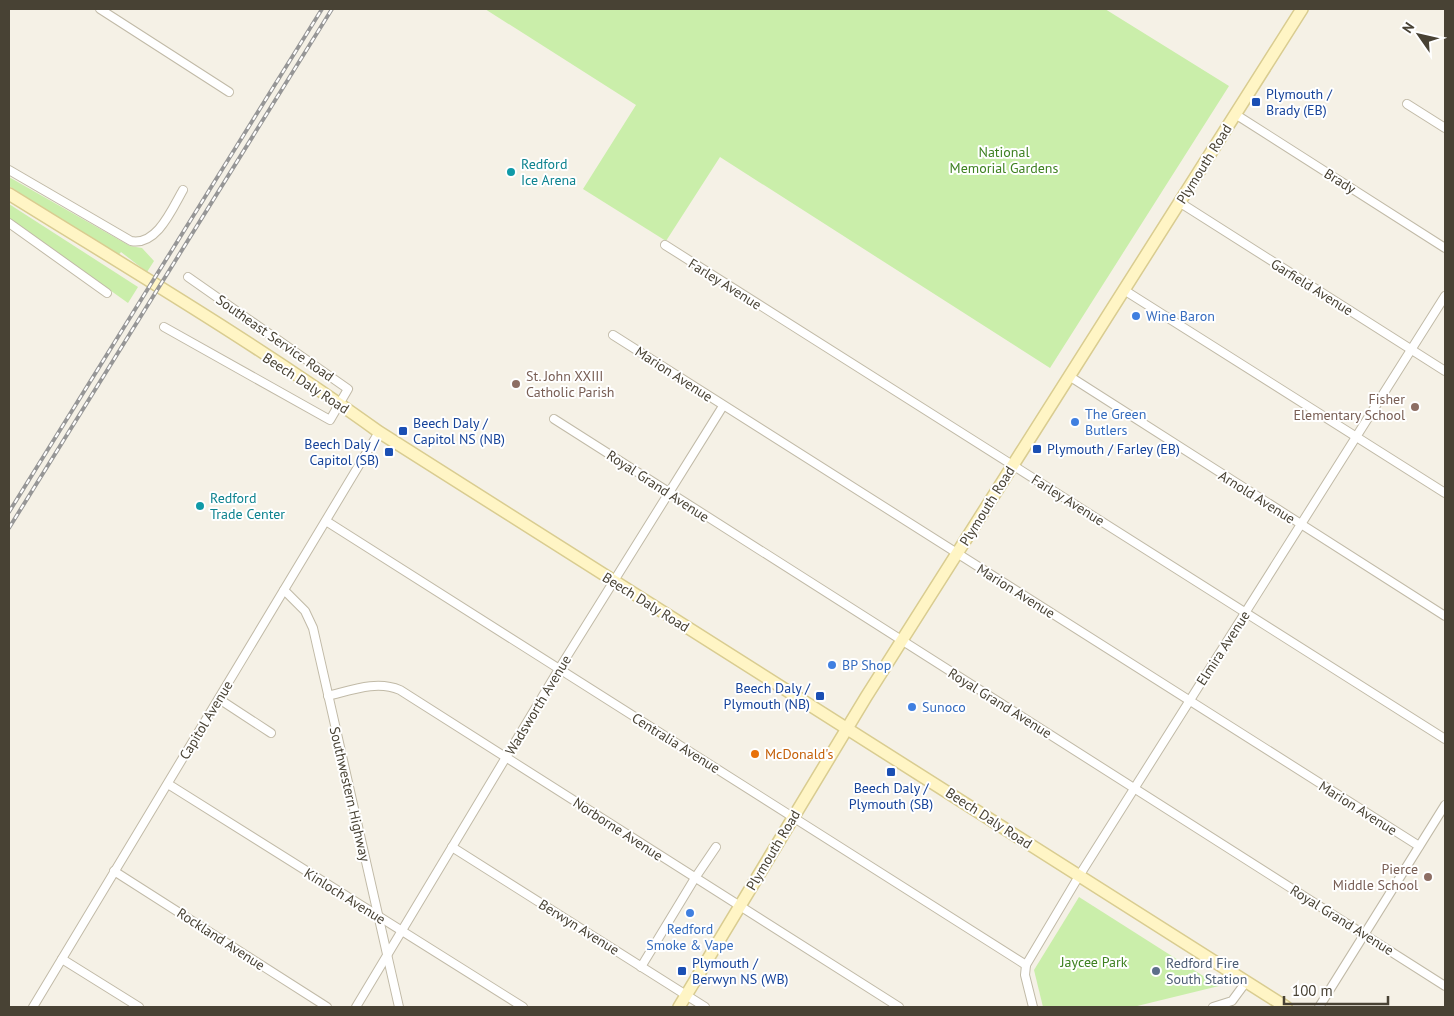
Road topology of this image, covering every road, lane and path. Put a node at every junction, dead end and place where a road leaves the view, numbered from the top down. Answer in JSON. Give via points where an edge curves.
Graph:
{"nodes":[{"id":1,"x":100,"y":9,"type":"edge"},
{"id":2,"x":1302,"y":9,"type":"edge"},
{"id":3,"x":230,"y":92,"type":"dead end"},
{"id":4,"x":1407,"y":104,"type":"dead end"},
{"id":5,"x":1235,"y":114,"type":"junction"},
{"id":6,"x":1445,"y":127,"type":"edge"},
{"id":7,"x":9,"y":170,"type":"edge"},
{"id":8,"x":183,"y":190,"type":"dead end"},
{"id":9,"x":9,"y":194,"type":"edge"},
{"id":10,"x":1179,"y":202,"type":"junction"},
{"id":11,"x":9,"y":223,"type":"edge"},
{"id":12,"x":665,"y":245,"type":"dead end"},
{"id":13,"x":1445,"y":248,"type":"edge"},
{"id":14,"x":188,"y":277,"type":"dead end"},
{"id":15,"x":1124,"y":290,"type":"junction"},
{"id":16,"x":107,"y":293,"type":"dead end"},
{"id":17,"x":1445,"y":296,"type":"edge"},
{"id":18,"x":164,"y":327,"type":"dead end"},
{"id":19,"x":613,"y":335,"type":"dead end"},
{"id":20,"x":1411,"y":349,"type":"junction"},
{"id":21,"x":1445,"y":371,"type":"edge"},
{"id":22,"x":1069,"y":376,"type":"junction"},
{"id":23,"x":340,"y":404,"type":"junction"},
{"id":24,"x":723,"y":406,"type":"junction"},
{"id":25,"x":554,"y":419,"type":"dead end"},
{"id":26,"x":379,"y":432,"type":"junction"},
{"id":27,"x":1356,"y":437,"type":"junction"},
{"id":28,"x":1012,"y":465,"type":"junction"},
{"id":29,"x":668,"y":492,"type":"junction"},
{"id":30,"x":1445,"y":493,"type":"edge"},
{"id":31,"x":326,"y":521,"type":"junction"},
{"id":32,"x":1300,"y":524,"type":"junction"},
{"id":33,"x":957,"y":553,"type":"junction"},
{"id":34,"x":613,"y":581,"type":"junction"},
{"id":35,"x":284,"y":590,"type":"junction"},
{"id":36,"x":1245,"y":613,"type":"junction"},
{"id":37,"x":1445,"y":616,"type":"edge"},
{"id":38,"x":902,"y":641,"type":"junction"},
{"id":39,"x":559,"y":669,"type":"junction"},
{"id":40,"x":328,"y":696,"type":"junction"},
{"id":41,"x":218,"y":699,"type":"junction"},
{"id":42,"x":1189,"y":700,"type":"junction"},
{"id":43,"x":847,"y":728,"type":"junction"},
{"id":44,"x":272,"y":733,"type":"dead end"},
{"id":45,"x":1445,"y":740,"type":"edge"},
{"id":46,"x":506,"y":757,"type":"junction"},
{"id":47,"x":168,"y":784,"type":"junction"},
{"id":48,"x":1135,"y":788,"type":"junction"},
{"id":49,"x":1445,"y":805,"type":"edge"},
{"id":50,"x":793,"y":817,"type":"junction"},
{"id":51,"x":1419,"y":846,"type":"junction"},
{"id":52,"x":452,"y":847,"type":"junction"},
{"id":53,"x":716,"y":847,"type":"dead end"},
{"id":54,"x":114,"y":872,"type":"junction"},
{"id":55,"x":1079,"y":876,"type":"junction"},
{"id":56,"x":694,"y":878,"type":"junction"},
{"id":57,"x":740,"y":906,"type":"junction"},
{"id":58,"x":377,"y":915,"type":"junction"},
{"id":59,"x":402,"y":931,"type":"junction"},
{"id":60,"x":1365,"y":934,"type":"junction"},
{"id":61,"x":387,"y":956,"type":"junction"},
{"id":62,"x":62,"y":959,"type":"junction"},
{"id":63,"x":1026,"y":965,"type":"junction"},
{"id":64,"x":641,"y":966,"type":"junction"},
{"id":65,"x":1246,"y":982,"type":"junction"},
{"id":66,"x":1445,"y":986,"type":"edge"},
{"id":67,"x":686,"y":995,"type":"junction"},
{"id":68,"x":33,"y":1007,"type":"edge"},
{"id":69,"x":139,"y":1007,"type":"edge"},
{"id":70,"x":327,"y":1007,"type":"edge"},
{"id":71,"x":356,"y":1007,"type":"edge"},
{"id":72,"x":399,"y":1007,"type":"edge"},
{"id":73,"x":523,"y":1007,"type":"edge"},
{"id":74,"x":679,"y":1007,"type":"edge"},
{"id":75,"x":705,"y":1007,"type":"edge"},
{"id":76,"x":899,"y":1007,"type":"edge"},
{"id":77,"x":1033,"y":1007,"type":"edge"},
{"id":78,"x":1213,"y":1007,"type":"edge"},
{"id":79,"x":1286,"y":1007,"type":"edge"},
{"id":80,"x":1319,"y":1007,"type":"edge"}],
"edges":[{"from":1,"to":3,"type":"street"},
{"from":2,"to":5,"type":"main road","name":"Plymouth Road"},
{"from":4,"to":6,"type":"street"},
{"from":5,"to":10,"type":"main road","name":"Plymouth Road"},
{"from":5,"to":13,"type":"street","name":"Brady"},
{"from":7,"to":8,"type":"street","via":[[131,241],[138,242],[150,238],[158,230]]},
{"from":9,"to":23,"type":"main road","name":"Beech Daly Road"},
{"from":10,"to":15,"type":"main road","name":"Plymouth Road"},
{"from":10,"to":20,"type":"street","name":"Garfield Avenue"},
{"from":11,"to":16,"type":"street"},
{"from":12,"to":28,"type":"street","name":"Farley Avenue"},
{"from":14,"to":23,"type":"street","name":"Southeast Service Road","via":[[348,389]]},
{"from":15,"to":22,"type":"main road","name":"Plymouth Road"},
{"from":15,"to":27,"type":"street"},
{"from":17,"to":20,"type":"street","name":"Elmira Avenue"},
{"from":18,"to":23,"type":"street","via":[[330,420]]},
{"from":19,"to":24,"type":"street","name":"Marion Avenue"},
{"from":20,"to":21,"type":"street","name":"Garfield Avenue"},
{"from":20,"to":27,"type":"street","name":"Elmira Avenue"},
{"from":22,"to":28,"type":"main road","name":"Plymouth Road"},
{"from":22,"to":32,"type":"street","name":"Arnold Avenue"},
{"from":23,"to":26,"type":"main road","name":"Beech Daly Road"},
{"from":24,"to":29,"type":"street","name":"Wadsworth Avenue"},
{"from":24,"to":33,"type":"street","name":"Marion Avenue"},
{"from":25,"to":29,"type":"street","name":"Royal Grand Avenue"},
{"from":26,"to":31,"type":"street","name":"Capitol Avenue"},
{"from":26,"to":34,"type":"main road","name":"Beech Daly Road"},
{"from":27,"to":30,"type":"street"},
{"from":27,"to":32,"type":"street","name":"Elmira Avenue"},
{"from":28,"to":33,"type":"main road","name":"Plymouth Road"},
{"from":28,"to":36,"type":"street","name":"Farley Avenue"},
{"from":29,"to":34,"type":"street","name":"Wadsworth Avenue"},
{"from":29,"to":38,"type":"street","name":"Royal Grand Avenue"},
{"from":31,"to":35,"type":"street","name":"Capitol Avenue"},
{"from":31,"to":39,"type":"street","name":"Centralia Avenue"},
{"from":32,"to":36,"type":"street","name":"Elmira Avenue"},
{"from":32,"to":37,"type":"street","name":"Arnold Avenue"},
{"from":33,"to":38,"type":"main road","name":"Plymouth Road"},
{"from":33,"to":42,"type":"street","name":"Marion Avenue"},
{"from":34,"to":39,"type":"street","name":"Wadsworth Avenue"},
{"from":34,"to":43,"type":"main road","name":"Beech Daly Road"},
{"from":35,"to":40,"type":"street","name":"Southwestern Highway","via":[[311,621]]},
{"from":35,"to":41,"type":"street","name":"Capitol Avenue"},
{"from":36,"to":42,"type":"street","name":"Elmira Avenue"},
{"from":36,"to":45,"type":"street","name":"Farley Avenue"},
{"from":38,"to":43,"type":"main road","name":"Plymouth Road"},
{"from":38,"to":48,"type":"street","name":"Royal Grand Avenue"},
{"from":39,"to":46,"type":"street","name":"Wadsworth Avenue"},
{"from":39,"to":50,"type":"street","name":"Centralia Avenue"},
{"from":40,"to":46,"type":"street","name":"Norborne Avenue","via":[[374,685],[392,686]]},
{"from":40,"to":58,"type":"street","name":"Southwestern Highway"},
{"from":41,"to":44,"type":"street"},
{"from":41,"to":47,"type":"street","name":"Capitol Avenue"},
{"from":42,"to":48,"type":"street","name":"Elmira Avenue"},
{"from":42,"to":51,"type":"street","name":"Marion Avenue"},
{"from":43,"to":50,"type":"main road","name":"Plymouth Road"},
{"from":43,"to":55,"type":"main road","name":"Beech Daly Road"},
{"from":46,"to":52,"type":"street","name":"Wadsworth Avenue"},
{"from":46,"to":56,"type":"street","name":"Norborne Avenue"},
{"from":47,"to":54,"type":"street","name":"Capitol Avenue"},
{"from":47,"to":58,"type":"street","name":"Kinloch Avenue"},
{"from":48,"to":55,"type":"street","name":"Elmira Avenue"},
{"from":48,"to":60,"type":"street","name":"Royal Grand Avenue"},
{"from":49,"to":51,"type":"street"},
{"from":50,"to":57,"type":"main road","name":"Plymouth Road"},
{"from":50,"to":63,"type":"street","name":"Centralia Avenue"},
{"from":51,"to":60,"type":"street"},
{"from":52,"to":59,"type":"street","name":"Wadsworth Avenue"},
{"from":52,"to":64,"type":"street","name":"Berwyn Avenue"},
{"from":53,"to":56,"type":"street"},
{"from":54,"to":62,"type":"street","name":"Capitol Avenue"},
{"from":54,"to":70,"type":"street","name":"Rockland Avenue"},
{"from":55,"to":63,"type":"street","name":"Elmira Avenue"},
{"from":55,"to":65,"type":"main road","name":"Beech Daly Road"},
{"from":56,"to":57,"type":"street","name":"Norborne Avenue"},
{"from":56,"to":64,"type":"street"},
{"from":57,"to":67,"type":"main road","name":"Plymouth Road"},
{"from":57,"to":76,"type":"street","name":"Norborne Avenue"},
{"from":58,"to":59,"type":"street","name":"Kinloch Avenue"},
{"from":58,"to":61,"type":"street","name":"Southwestern Highway"},
{"from":59,"to":61,"type":"street","name":"Wadsworth Avenue"},
{"from":59,"to":73,"type":"street","name":"Kinloch Avenue"},
{"from":60,"to":66,"type":"street","name":"Royal Grand Avenue"},
{"from":60,"to":80,"type":"street"},
{"from":61,"to":71,"type":"street","name":"Wadsworth Avenue"},
{"from":61,"to":72,"type":"street","name":"Southwestern Highway"},
{"from":62,"to":68,"type":"street","name":"Capitol Avenue"},
{"from":62,"to":69,"type":"street"},
{"from":63,"to":77,"type":"street","via":[[1025,976]]},
{"from":64,"to":67,"type":"street","name":"Berwyn Avenue"},
{"from":65,"to":78,"type":"street","via":[[1232,1001]]},
{"from":65,"to":79,"type":"main road","name":"Beech Daly Road"},
{"from":67,"to":74,"type":"main road","name":"Plymouth Road"},
{"from":67,"to":75,"type":"street","name":"Berwyn Avenue"}]}
